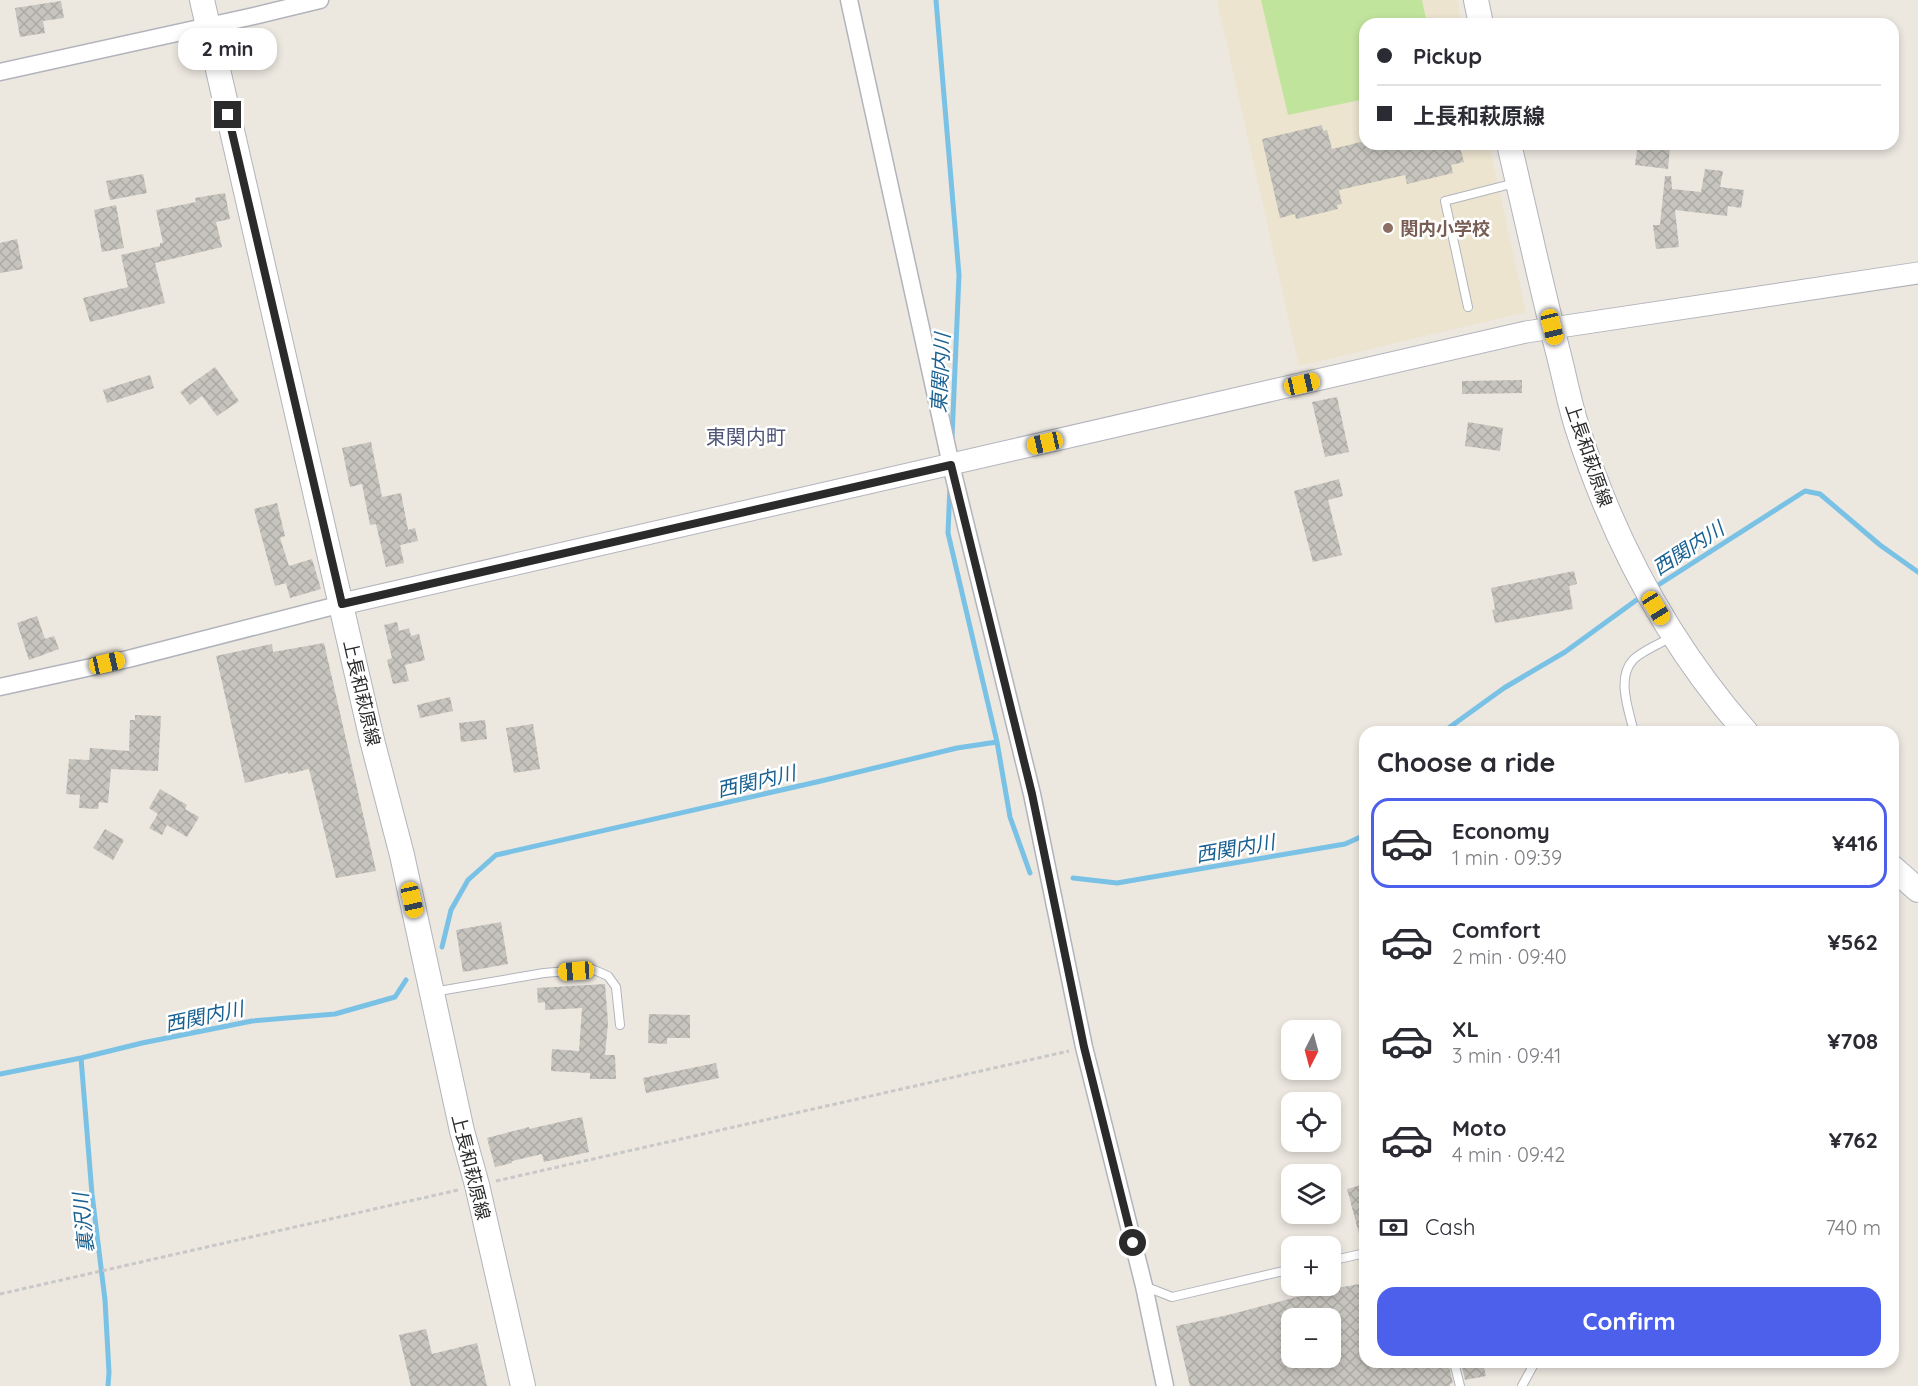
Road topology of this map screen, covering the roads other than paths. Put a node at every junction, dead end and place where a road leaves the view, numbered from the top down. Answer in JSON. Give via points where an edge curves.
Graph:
{"nodes":[{"id":1,"x":202,"y":0,"type":"edge"},
{"id":2,"x":320,"y":0,"type":"edge"},
{"id":3,"x":849,"y":0,"type":"edge"},
{"id":4,"x":1476,"y":0,"type":"edge"},
{"id":5,"x":1480,"y":18,"type":"edge"},
{"id":6,"x":207,"y":25,"type":"junction"},
{"id":7,"x":0,"y":72,"type":"edge"},
{"id":8,"x":1510,"y":150,"type":"edge"},
{"id":9,"x":1518,"y":182,"type":"junction"},
{"id":10,"x":1918,"y":273,"type":"edge"},
{"id":11,"x":1468,"y":307,"type":"dead end"},
{"id":12,"x":1552,"y":327,"type":"junction"},
{"id":13,"x":951,"y":465,"type":"junction"},
{"id":14,"x":342,"y":604,"type":"junction"},
{"id":15,"x":1673,"y":636,"type":"junction"},
{"id":16,"x":0,"y":687,"type":"edge"},
{"id":17,"x":1633,"y":726,"type":"edge"},
{"id":18,"x":1741,"y":726,"type":"edge"},
{"id":19,"x":1899,"y":873,"type":"edge"},
{"id":20,"x":1918,"y":890,"type":"edge"},
{"id":21,"x":433,"y":992,"type":"junction"},
{"id":22,"x":620,"y":1025,"type":"dead end"},
{"id":23,"x":1359,"y":1254,"type":"edge"},
{"id":24,"x":1341,"y":1258,"type":"edge"},
{"id":25,"x":1281,"y":1272,"type":"edge"},
{"id":26,"x":1144,"y":1286,"type":"junction"},
{"id":27,"x":1456,"y":1368,"type":"edge"},
{"id":28,"x":1532,"y":1368,"type":"edge"},
{"id":29,"x":523,"y":1386,"type":"edge"},
{"id":30,"x":1165,"y":1386,"type":"edge"},
{"id":31,"x":1460,"y":1386,"type":"edge"},
{"id":32,"x":1522,"y":1386,"type":"edge"}],
"edges":[{"from":1,"to":6,"type":"main road","name":"上長和萩原線"},
{"from":2,"to":6,"type":"street"},
{"from":3,"to":13,"type":"street"},
{"from":4,"to":5,"type":"main road"},
{"from":6,"to":7,"type":"street"},
{"from":6,"to":14,"type":"main road","name":"上長和萩原線"},
{"from":8,"to":9,"type":"main road","name":"上長和萩原線"},
{"from":9,"to":11,"type":"lane","via":[[1445,201]]},
{"from":9,"to":12,"type":"main road","name":"上長和萩原線"},
{"from":10,"to":12,"type":"street"},
{"from":12,"to":13,"type":"street"},
{"from":12,"to":15,"type":"main road","name":"上長和萩原線","via":[[1576,426],[1605,505],[1640,579]]},
{"from":13,"to":14,"type":"street"},
{"from":13,"to":26,"type":"street","via":[[1032,794],[1084,1047]]},
{"from":14,"to":16,"type":"street"},
{"from":14,"to":21,"type":"main road","name":"上長和萩原線"},
{"from":15,"to":17,"type":"lane","via":[[1634,658],[1626,670],[1624,687]]},
{"from":15,"to":18,"type":"main road","name":"上長和萩原線"},
{"from":19,"to":20,"type":"main road"},
{"from":21,"to":22,"type":"lane","via":[[591,969],[608,976],[616,987]]},
{"from":21,"to":29,"type":"main road","name":"上長和萩原線"},
{"from":23,"to":24,"type":"lane"},
{"from":25,"to":26,"type":"lane","via":[[1172,1297]]},
{"from":26,"to":30,"type":"street"},
{"from":27,"to":31,"type":"lane"},
{"from":28,"to":32,"type":"lane"}]}
